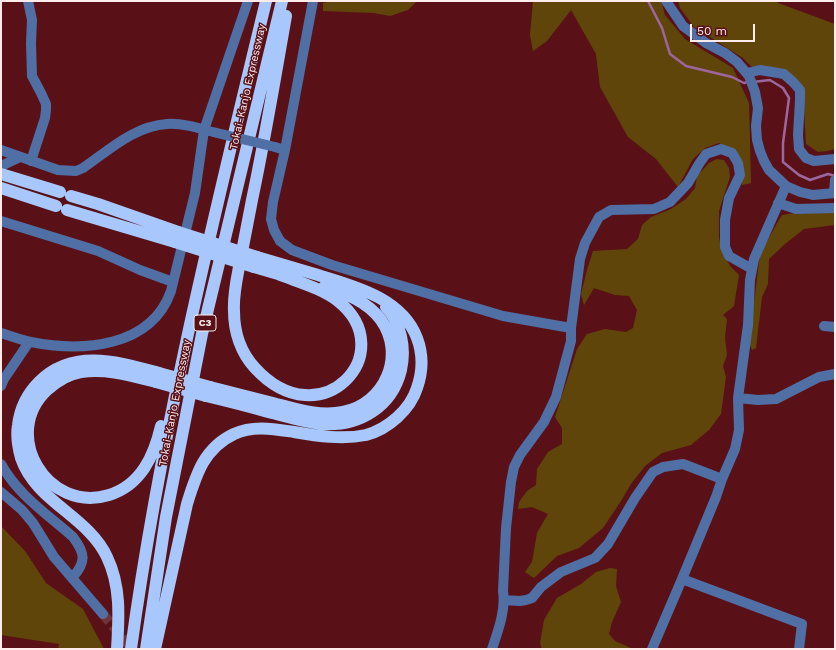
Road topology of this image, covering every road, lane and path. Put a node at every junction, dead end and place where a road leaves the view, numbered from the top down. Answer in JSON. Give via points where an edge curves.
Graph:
{"nodes":[{"id":1,"x":28,"y":1,"type":"edge"},
{"id":2,"x":248,"y":1,"type":"edge"},
{"id":3,"x":266,"y":1,"type":"edge"},
{"id":4,"x":282,"y":1,"type":"edge"},
{"id":5,"x":288,"y":1,"type":"edge"},
{"id":6,"x":313,"y":1,"type":"edge"},
{"id":7,"x":666,"y":1,"type":"edge"},
{"id":8,"x":748,"y":75,"type":"junction"},
{"id":9,"x":208,"y":131,"type":"junction"},
{"id":10,"x":280,"y":149,"type":"junction"},
{"id":11,"x":1,"y":150,"type":"edge"},
{"id":12,"x":20,"y":157,"type":"junction"},
{"id":13,"x":835,"y":159,"type":"edge"},
{"id":14,"x":31,"y":161,"type":"junction"},
{"id":15,"x":1,"y":166,"type":"edge"},
{"id":16,"x":1,"y":174,"type":"edge"},
{"id":17,"x":786,"y":186,"type":"junction"},
{"id":18,"x":1,"y":188,"type":"edge"},
{"id":19,"x":835,"y":188,"type":"edge"},
{"id":20,"x":778,"y":203,"type":"junction"},
{"id":21,"x":835,"y":208,"type":"edge"},
{"id":22,"x":1,"y":221,"type":"edge"},
{"id":23,"x":212,"y":226,"type":"junction"},
{"id":24,"x":176,"y":237,"type":"junction"},
{"id":25,"x":256,"y":262,"type":"junction"},
{"id":26,"x":752,"y":269,"type":"junction"},
{"id":27,"x":278,"y":274,"type":"junction"},
{"id":28,"x":174,"y":282,"type":"junction"},
{"id":29,"x":363,"y":290,"type":"junction"},
{"id":30,"x":824,"y":326,"type":"dead end"},
{"id":31,"x":835,"y":327,"type":"edge"},
{"id":32,"x":571,"y":328,"type":"junction"},
{"id":33,"x":1,"y":333,"type":"edge"},
{"id":34,"x":29,"y":342,"type":"junction"},
{"id":35,"x":835,"y":374,"type":"edge"},
{"id":36,"x":158,"y":378,"type":"junction"},
{"id":37,"x":1,"y":386,"type":"edge"},
{"id":38,"x":208,"y":391,"type":"junction"},
{"id":39,"x":738,"y":398,"type":"junction"},
{"id":40,"x":1,"y":464,"type":"edge"},
{"id":41,"x":722,"y":479,"type":"junction"},
{"id":42,"x":1,"y":492,"type":"edge"},
{"id":43,"x":72,"y":578,"type":"junction"},
{"id":44,"x":682,"y":579,"type":"junction"},
{"id":45,"x":504,"y":600,"type":"junction"},
{"id":46,"x":103,"y":614,"type":"tunnel mouth"},
{"id":47,"x":117,"y":649,"type":"edge"},
{"id":48,"x":131,"y":649,"type":"edge"},
{"id":49,"x":146,"y":649,"type":"edge"},
{"id":50,"x":155,"y":649,"type":"edge"},
{"id":51,"x":492,"y":649,"type":"edge"},
{"id":52,"x":652,"y":649,"type":"edge"},
{"id":53,"x":799,"y":649,"type":"edge"}],
"edges":[{"from":1,"to":14,"type":"street","via":[[32,20],[32,76],[46,104],[45,118]]},
{"from":2,"to":9,"type":"street"},
{"from":3,"to":23,"type":"highway","name":"Tokai-Kanjo Expressway","number":"C3"},
{"from":4,"to":49,"type":"highway","name":"Tokai-Kanjo Expressway","number":"C3","via":[[202,334],[166,518]]},
{"from":5,"to":27,"type":"highway","via":[[236,285],[234,322],[240,346],[246,356],[256,369],[277,387],[308,395],[318,395],[337,388],[351,374],[360,356],[361,345],[357,326],[346,309],[333,298]]},
{"from":6,"to":10,"type":"street"},
{"from":7,"to":8,"type":"street","via":[[684,26],[706,43],[725,52]]},
{"from":8,"to":13,"type":"street","via":[[760,70],[784,74],[793,82],[800,90],[799,149],[806,158],[814,161]]},
{"from":8,"to":17,"type":"street","via":[[758,108],[756,126],[760,151],[769,170]]},
{"from":9,"to":10,"type":"street","bridge":true},
{"from":9,"to":14,"type":"street","via":[[181,124],[157,125],[132,134],[76,171],[58,170]]},
{"from":9,"to":28,"type":"street"},
{"from":10,"to":32,"type":"street","via":[[270,219],[280,241],[292,250],[332,265],[503,316]]},
{"from":11,"to":12,"type":"street"},
{"from":12,"to":14,"type":"street"},
{"from":12,"to":15,"type":"street"},
{"from":16,"to":24,"type":"highway","via":[[98,204]]},
{"from":17,"to":19,"type":"street","via":[[813,195]]},
{"from":17,"to":20,"type":"street"},
{"from":18,"to":24,"type":"highway","via":[[61,208]]},
{"from":20,"to":21,"type":"street","via":[[796,209]]},
{"from":20,"to":26,"type":"street"},
{"from":22,"to":28,"type":"street","via":[[98,251]]},
{"from":23,"to":36,"type":"highway","via":[[201,257],[159,436],[146,466],[125,487],[102,497],[69,494],[57,488],[39,471],[29,446],[29,420],[43,393],[51,386],[70,374],[92,371]]},
{"from":23,"to":48,"type":"highway","name":"Tokai-Kanjo Expressway","number":"C3","via":[[164,450]]},
{"from":24,"to":25,"type":"highway","bridge":true},
{"from":25,"to":27,"type":"highway"},
{"from":25,"to":29,"type":"highway","via":[[337,281]]},
{"from":26,"to":32,"type":"street","via":[[729,256],[725,247],[724,220],[729,198],[740,175],[738,163],[732,154],[721,149],[706,154],[688,183],[670,202],[654,209],[611,210],[599,217],[580,259]]},
{"from":26,"to":39,"type":"street","via":[[748,325]]},
{"from":27,"to":38,"type":"highway","via":[[345,294],[365,304],[374,312],[390,338],[392,359],[388,377],[371,399],[344,412],[322,413]]},
{"from":28,"to":34,"type":"street","via":[[168,300],[161,310],[146,327],[125,338],[71,346]]},
{"from":29,"to":38,"type":"highway","via":[[381,303],[396,321],[403,353],[397,384],[381,405],[368,415],[346,422],[322,424],[294,419]]},
{"from":29,"to":50,"type":"highway","via":[[394,308],[415,333],[422,366],[412,400],[388,425],[368,434],[345,438],[255,428],[235,433],[217,444],[203,461],[187,504]]},
{"from":30,"to":31,"type":"street"},
{"from":32,"to":45,"type":"street","via":[[571,341],[556,397],[544,422],[514,467],[506,528]]},
{"from":33,"to":34,"type":"street"},
{"from":34,"to":37,"type":"street"},
{"from":35,"to":39,"type":"street","via":[[819,377],[776,399]]},
{"from":36,"to":38,"type":"highway","bridge":true},
{"from":36,"to":47,"type":"highway","via":[[108,361],[84,361],[64,366],[46,376],[31,392],[18,419],[17,440],[26,471],[40,489],[94,536],[107,556],[115,578],[119,605]]},
{"from":39,"to":41,"type":"street","via":[[739,430],[735,450]]},
{"from":40,"to":43,"type":"street","via":[[16,487],[78,543],[82,550],[82,564]]},
{"from":41,"to":44,"type":"street"},
{"from":41,"to":45,"type":"street","via":[[683,464],[663,467],[653,472],[608,544],[595,558],[561,572],[541,587],[532,598],[520,601]]},
{"from":42,"to":43,"type":"street","via":[[33,523],[54,557]]},
{"from":43,"to":46,"type":"street"},
{"from":44,"to":52,"type":"street"},
{"from":44,"to":53,"type":"street","via":[[802,624]]},
{"from":45,"to":51,"type":"street"}]}
